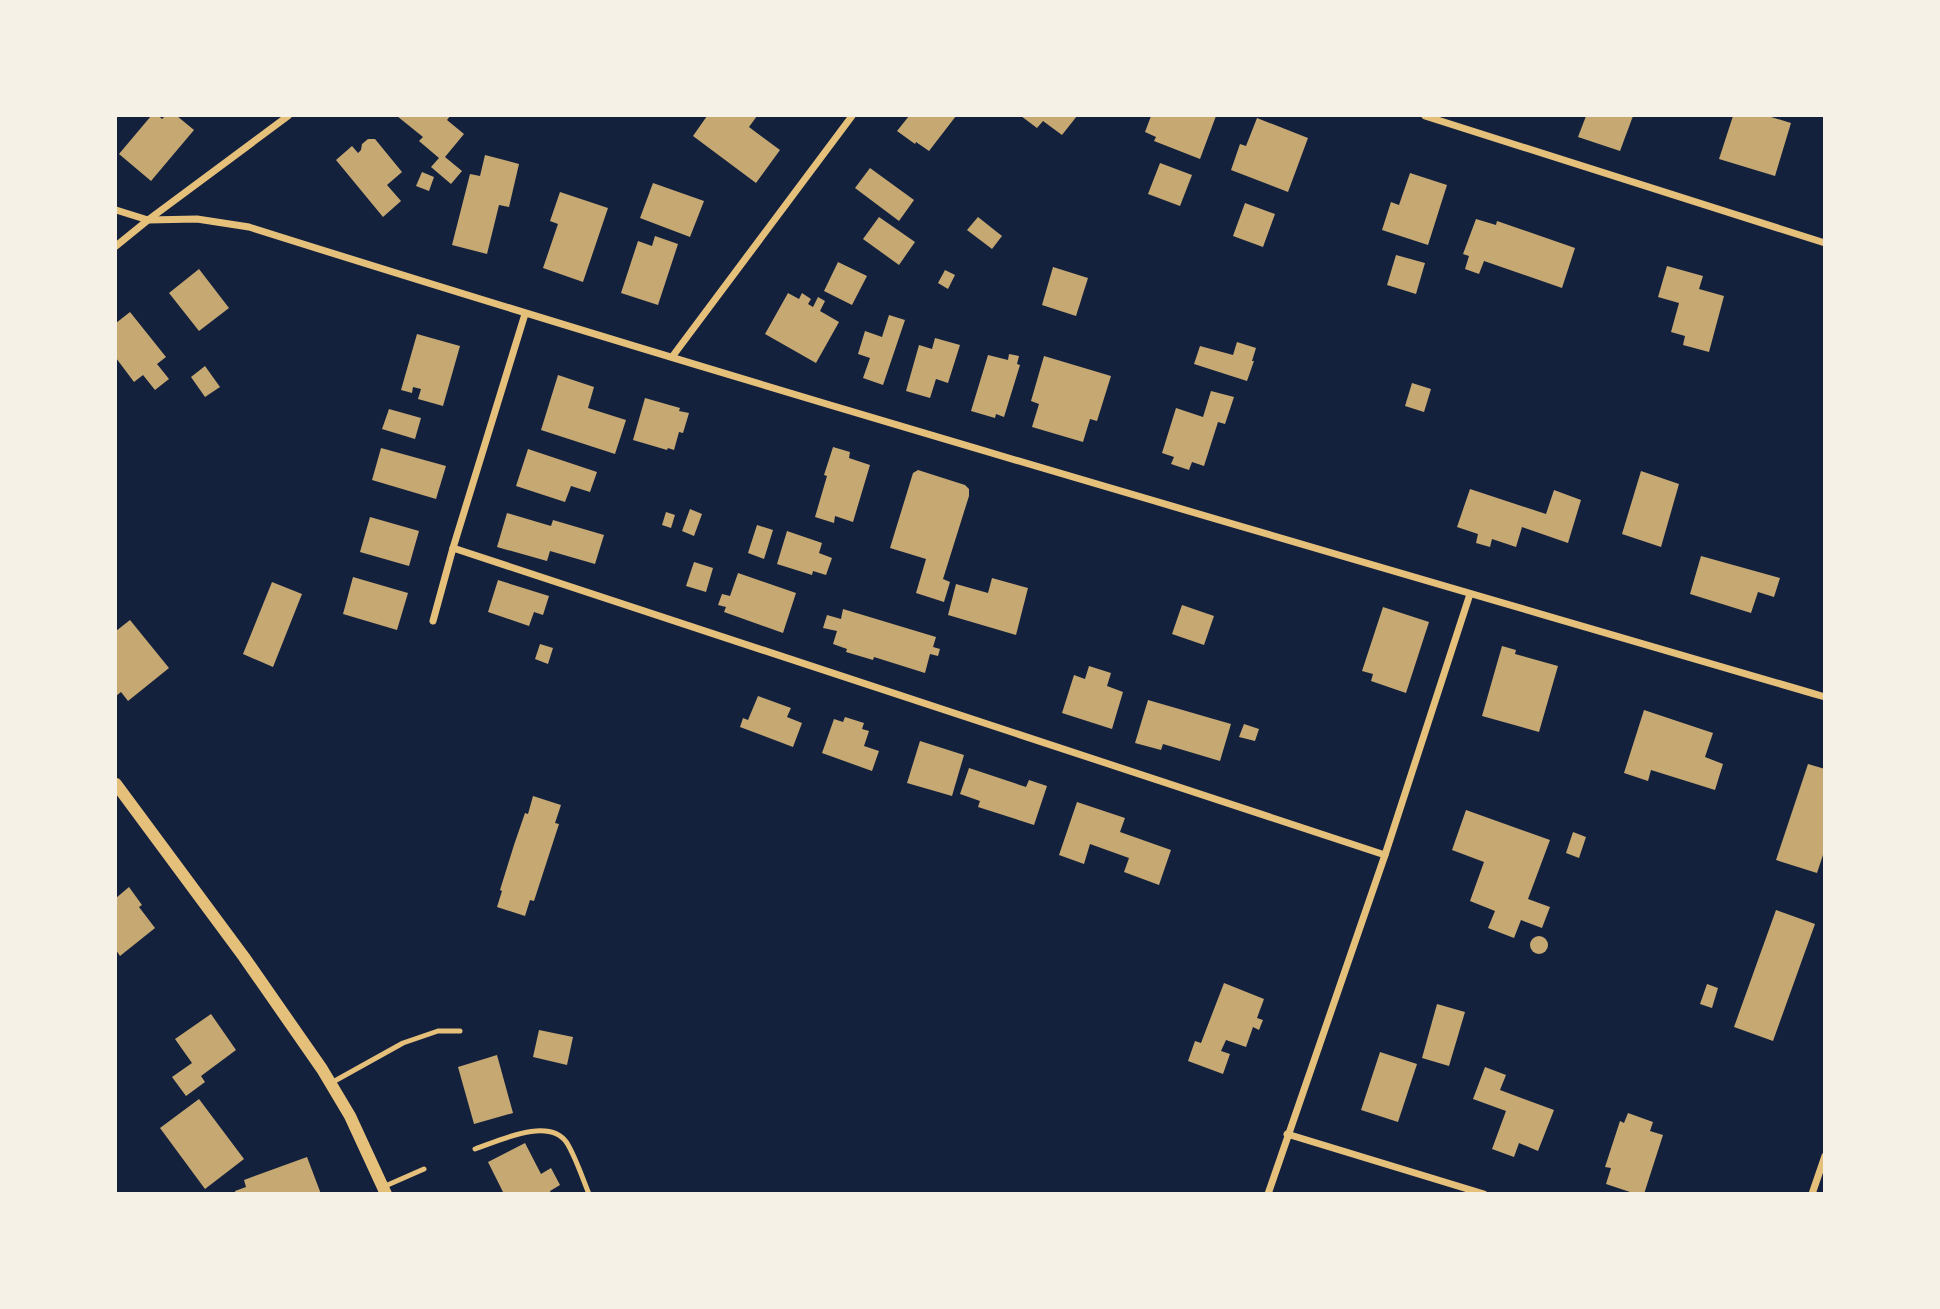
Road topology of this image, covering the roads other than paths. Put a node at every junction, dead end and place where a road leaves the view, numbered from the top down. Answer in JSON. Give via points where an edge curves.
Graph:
{"nodes":[{"id":1,"x":288,"y":116,"type":"edge"},
{"id":2,"x":852,"y":116,"type":"edge"},
{"id":3,"x":1425,"y":116,"type":"edge"},
{"id":4,"x":116,"y":210,"type":"edge"},
{"id":5,"x":148,"y":219,"type":"junction"},
{"id":6,"x":1825,"y":243,"type":"edge"},
{"id":7,"x":116,"y":246,"type":"edge"},
{"id":8,"x":525,"y":314,"type":"junction"},
{"id":9,"x":672,"y":357,"type":"junction"},
{"id":10,"x":453,"y":548,"type":"junction"},
{"id":11,"x":1470,"y":594,"type":"junction"},
{"id":12,"x":433,"y":621,"type":"dead end"},
{"id":13,"x":1825,"y":697,"type":"edge"},
{"id":14,"x":116,"y":784,"type":"edge"},
{"id":15,"x":1385,"y":855,"type":"junction"},
{"id":16,"x":460,"y":1031,"type":"dead end"},
{"id":17,"x":331,"y":1083,"type":"junction"},
{"id":18,"x":1287,"y":1134,"type":"junction"},
{"id":19,"x":475,"y":1149,"type":"dead end"},
{"id":20,"x":1825,"y":1156,"type":"edge"},
{"id":21,"x":424,"y":1169,"type":"dead end"},
{"id":22,"x":385,"y":1190,"type":"edge"},
{"id":23,"x":589,"y":1194,"type":"edge"},
{"id":24,"x":1268,"y":1194,"type":"edge"},
{"id":25,"x":1484,"y":1194,"type":"edge"},
{"id":26,"x":1812,"y":1194,"type":"edge"}],
"edges":[{"from":1,"to":5,"type":"street"},
{"from":2,"to":9,"type":"street"},
{"from":3,"to":6,"type":"street"},
{"from":4,"to":5,"type":"street"},
{"from":5,"to":7,"type":"street"},
{"from":5,"to":8,"type":"street","via":[[197,219],[249,227]]},
{"from":8,"to":9,"type":"street"},
{"from":8,"to":10,"type":"street"},
{"from":9,"to":11,"type":"street"},
{"from":10,"to":12,"type":"street"},
{"from":10,"to":15,"type":"street"},
{"from":11,"to":13,"type":"street"},
{"from":11,"to":15,"type":"street"},
{"from":14,"to":17,"type":"street"},
{"from":15,"to":18,"type":"street"},
{"from":16,"to":17,"type":"lane","via":[[438,1031],[403,1043]]},
{"from":17,"to":22,"type":"street"},
{"from":18,"to":24,"type":"street"},
{"from":18,"to":25,"type":"street"},
{"from":19,"to":23,"type":"lane","via":[[531,1131],[556,1134],[566,1141]]},
{"from":20,"to":26,"type":"street"},
{"from":21,"to":22,"type":"lane"}]}
